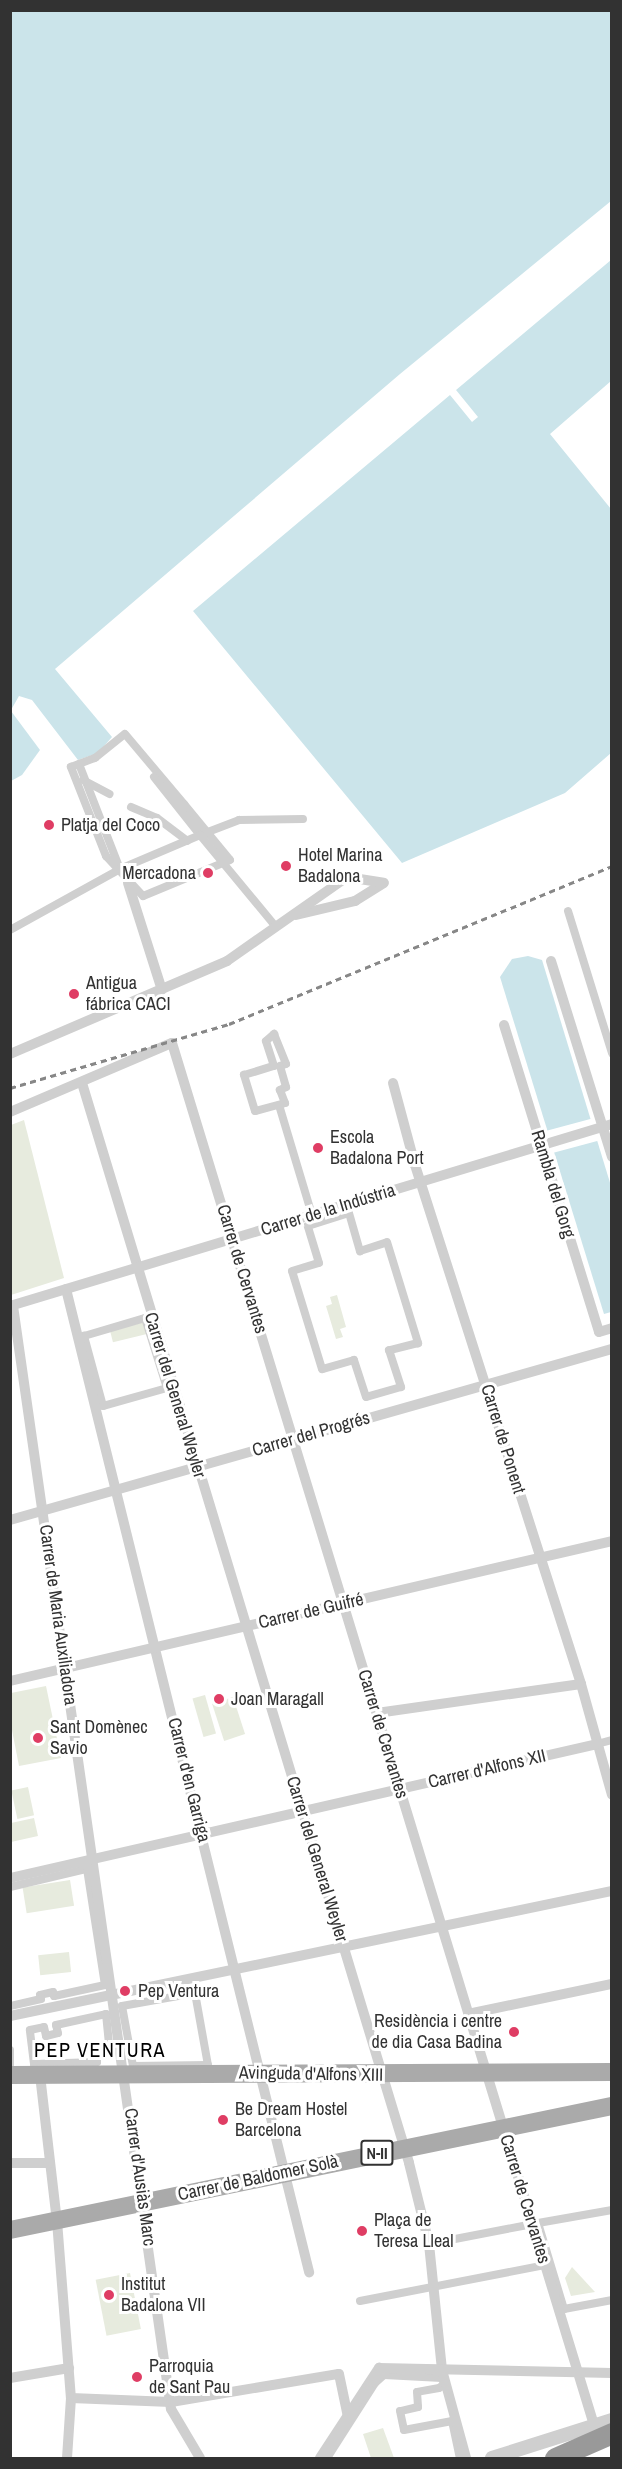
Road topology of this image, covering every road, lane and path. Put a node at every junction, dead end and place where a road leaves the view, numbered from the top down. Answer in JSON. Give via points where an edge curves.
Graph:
{"nodes":[{"id":1,"x":127,"y":742,"type":"dead end"},
{"id":2,"x":79,"y":764,"type":"junction"},
{"id":3,"x":83,"y":780,"type":"junction"},
{"id":4,"x":109,"y":794,"type":"dead end"},
{"id":5,"x":131,"y":807,"type":"dead end"},
{"id":6,"x":303,"y":819,"type":"dead end"},
{"id":7,"x":204,"y":834,"type":"junction"},
{"id":8,"x":187,"y":841,"type":"junction"},
{"id":9,"x":223,"y":863,"type":"junction"},
{"id":10,"x":123,"y":874,"type":"junction"},
{"id":11,"x":355,"y":877,"type":"junction"},
{"id":12,"x":341,"y":882,"type":"junction"},
{"id":13,"x":363,"y":893,"type":"junction"},
{"id":14,"x":349,"y":903,"type":"junction"},
{"id":15,"x":568,"y":911,"type":"dead end"},
{"id":16,"x":290,"y":917,"type":"junction"},
{"id":17,"x":276,"y":927,"type":"junction"},
{"id":18,"x":10,"y":930,"type":"edge"},
{"id":19,"x":551,"y":961,"type":"dead end"},
{"id":20,"x":162,"y":990,"type":"junction"},
{"id":21,"x":504,"y":1025,"type":"dead end"},
{"id":22,"x":612,"y":1053,"type":"edge"},
{"id":23,"x":10,"y":1054,"type":"edge"},
{"id":24,"x":82,"y":1083,"type":"junction"},
{"id":25,"x":393,"y":1083,"type":"dead end"},
{"id":26,"x":279,"y":1105,"type":"junction"},
{"id":27,"x":10,"y":1112,"type":"edge"},
{"id":28,"x":612,"y":1124,"type":"edge"},
{"id":29,"x":612,"y":1157,"type":"edge"},
{"id":30,"x":420,"y":1182,"type":"junction"},
{"id":31,"x":312,"y":1215,"type":"junction"},
{"id":32,"x":233,"y":1239,"type":"junction"},
{"id":33,"x":136,"y":1268,"type":"junction"},
{"id":34,"x":66,"y":1289,"type":"junction"},
{"id":35,"x":12,"y":1306,"type":"edge"},
{"id":36,"x":145,"y":1318,"type":"joint"},
{"id":37,"x":612,"y":1328,"type":"edge"},
{"id":38,"x":418,"y":1342,"type":"joint"},
{"id":39,"x":612,"y":1349,"type":"edge"},
{"id":40,"x":487,"y":1385,"type":"junction"},
{"id":41,"x":293,"y":1439,"type":"junction"},
{"id":42,"x":196,"y":1467,"type":"junction"},
{"id":43,"x":118,"y":1490,"type":"junction"},
{"id":44,"x":43,"y":1510,"type":"junction"},
{"id":45,"x":10,"y":1520,"type":"edge"},
{"id":46,"x":612,"y":1541,"type":"edge"},
{"id":47,"x":540,"y":1559,"type":"junction"},
{"id":48,"x":343,"y":1604,"type":"junction"},
{"id":49,"x":244,"y":1626,"type":"junction"},
{"id":50,"x":157,"y":1646,"type":"junction"},
{"id":51,"x":64,"y":1668,"type":"junction"},
{"id":52,"x":10,"y":1681,"type":"edge"},
{"id":53,"x":581,"y":1684,"type":"junction"},
{"id":54,"x":377,"y":1713,"type":"junction"},
{"id":55,"x":612,"y":1740,"type":"edge"},
{"id":56,"x":597,"y":1744,"type":"junction"},
{"id":57,"x":400,"y":1789,"type":"junction"},
{"id":58,"x":612,"y":1795,"type":"edge"},
{"id":59,"x":303,"y":1812,"type":"junction"},
{"id":60,"x":201,"y":1833,"type":"junction"},
{"id":61,"x":93,"y":1858,"type":"junction"},
{"id":62,"x":10,"y":1878,"type":"edge"},
{"id":63,"x":10,"y":1887,"type":"edge"},
{"id":64,"x":612,"y":1891,"type":"edge"},
{"id":65,"x":441,"y":1925,"type":"junction"},
{"id":66,"x":344,"y":1947,"type":"junction"},
{"id":67,"x":236,"y":1969,"type":"junction"},
{"id":68,"x":612,"y":1984,"type":"edge"},
{"id":69,"x":110,"y":1996,"type":"junction"},
{"id":70,"x":10,"y":2006,"type":"edge"},
{"id":71,"x":468,"y":2014,"type":"junction"},
{"id":72,"x":10,"y":2016,"type":"edge"},
{"id":73,"x":30,"y":2030,"type":"joint"},
{"id":74,"x":10,"y":2050,"type":"edge"},
{"id":75,"x":10,"y":2065,"type":"edge"},
{"id":76,"x":208,"y":2065,"type":"joint"},
{"id":77,"x":612,"y":2072,"type":"edge"},
{"id":78,"x":124,"y":2073,"type":"junction"},
{"id":79,"x":261,"y":2073,"type":"junction"},
{"id":80,"x":487,"y":2073,"type":"junction"},
{"id":81,"x":10,"y":2075,"type":"edge"},
{"id":82,"x":40,"y":2075,"type":"junction"},
{"id":83,"x":383,"y":2075,"type":"junction"},
{"id":84,"x":612,"y":2106,"type":"edge"},
{"id":85,"x":503,"y":2128,"type":"junction"},
{"id":86,"x":404,"y":2148,"type":"junction"},
{"id":87,"x":10,"y":2163,"type":"edge"},
{"id":88,"x":50,"y":2163,"type":"junction"},
{"id":89,"x":285,"y":2173,"type":"junction"},
{"id":90,"x":144,"y":2202,"type":"junction"},
{"id":91,"x":612,"y":2210,"type":"edge"},
{"id":92,"x":57,"y":2221,"type":"junction"},
{"id":93,"x":533,"y":2224,"type":"junction"},
{"id":94,"x":10,"y":2230,"type":"edge"},
{"id":95,"x":429,"y":2244,"type":"junction"},
{"id":96,"x":545,"y":2265,"type":"junction"},
{"id":97,"x":309,"y":2272,"type":"dead end"},
{"id":98,"x":434,"y":2288,"type":"junction"},
{"id":99,"x":612,"y":2300,"type":"edge"},
{"id":100,"x":360,"y":2301,"type":"dead end"},
{"id":101,"x":69,"y":2368,"type":"junction"},
{"id":102,"x":442,"y":2370,"type":"junction"},
{"id":103,"x":578,"y":2373,"type":"junction"},
{"id":104,"x":612,"y":2373,"type":"edge"},
{"id":105,"x":10,"y":2378,"type":"edge"},
{"id":106,"x":71,"y":2398,"type":"junction"},
{"id":107,"x":171,"y":2402,"type":"junction"},
{"id":108,"x":348,"y":2417,"type":"junction"},
{"id":109,"x":612,"y":2420,"type":"edge"},
{"id":110,"x":603,"y":2429,"type":"edge"},
{"id":111,"x":612,"y":2444,"type":"edge"},
{"id":112,"x":67,"y":2458,"type":"edge"},
{"id":113,"x":200,"y":2458,"type":"edge"},
{"id":114,"x":320,"y":2458,"type":"edge"},
{"id":115,"x":327,"y":2458,"type":"edge"},
{"id":116,"x":464,"y":2458,"type":"edge"},
{"id":117,"x":492,"y":2458,"type":"edge"},
{"id":118,"x":555,"y":2458,"type":"edge"},
{"id":119,"x":569,"y":2458,"type":"edge"}],
"edges":[{"from":1,"to":7,"type":"street"},
{"from":2,"to":3,"type":"street"},
{"from":2,"to":7,"type":"street","via":[[95,758],[125,734]]},
{"from":2,"to":10,"type":"street","via":[[71,767],[106,856]]},
{"from":3,"to":4,"type":"street"},
{"from":3,"to":10,"type":"street"},
{"from":5,"to":8,"type":"street","via":[[157,818]]},
{"from":6,"to":7,"type":"street","via":[[239,820]]},
{"from":7,"to":8,"type":"street"},
{"from":7,"to":9,"type":"street"},
{"from":8,"to":10,"type":"street"},
{"from":9,"to":10,"type":"street","via":[[142,896]]},
{"from":9,"to":17,"type":"street"},
{"from":10,"to":18,"type":"street"},
{"from":10,"to":20,"type":"street"},
{"from":11,"to":12,"type":"street"},
{"from":11,"to":13,"type":"street","via":[[362,884]]},
{"from":11,"to":13,"type":"street","via":[[384,883]]},
{"from":12,"to":14,"type":"street","via":[[340,895]]},
{"from":12,"to":16,"type":"street"},
{"from":13,"to":14,"type":"street"},
{"from":14,"to":16,"type":"street"},
{"from":15,"to":22,"type":"street"},
{"from":16,"to":17,"type":"street"},
{"from":17,"to":20,"type":"street","via":[[227,962]]},
{"from":19,"to":29,"type":"street"},
{"from":20,"to":23,"type":"street"},
{"from":21,"to":37,"type":"street","name":"Rambla del Gorg","via":[[599,1332]]},
{"from":24,"to":27,"type":"street"},
{"from":24,"to":32,"type":"street","name":"Carrer de Cervantes","via":[[172,1043]]},
{"from":24,"to":33,"type":"street","name":"Carrer del General Weyler"},
{"from":25,"to":30,"type":"street","name":"Carrer de Ponent"},
{"from":26,"to":26,"type":"street","via":[[285,1103],[280,1090],[286,1087],[280,1066],[286,1064],[274,1034],[266,1041],[274,1066],[244,1075],[255,1111]]},
{"from":26,"to":31,"type":"street"},
{"from":28,"to":30,"type":"street","name":"Carrer de la Indústria"},
{"from":30,"to":31,"type":"street","name":"Carrer de la Indústria"},
{"from":30,"to":40,"type":"street","name":"Carrer de Ponent"},
{"from":31,"to":32,"type":"street","name":"Carrer de la Indústria"},
{"from":32,"to":33,"type":"street","name":"Carrer de la Indústria"},
{"from":32,"to":41,"type":"street","name":"Carrer de Cervantes"},
{"from":33,"to":34,"type":"street","name":"Carrer de la Indústria"},
{"from":33,"to":42,"type":"street","name":"Carrer del General Weyler"},
{"from":34,"to":35,"type":"street","name":"Carrer de la Indústria"},
{"from":34,"to":43,"type":"street","name":"Carrer d'en Garriga"},
{"from":35,"to":44,"type":"street","name":"Carrer de Maria Auxiliadora"},
{"from":36,"to":36,"type":"street","via":[[84,1336],[103,1406],[167,1388]]},
{"from":38,"to":38,"type":"street","via":[[389,1350],[401,1387],[366,1397],[354,1360],[322,1369],[292,1271],[319,1263],[308,1226],[349,1213],[360,1251],[387,1242]]},
{"from":39,"to":40,"type":"street","name":"Carrer del Progrés"},
{"from":40,"to":41,"type":"street","name":"Carrer del Progrés"},
{"from":40,"to":47,"type":"street","name":"Carrer de Ponent"},
{"from":41,"to":42,"type":"street","name":"Carrer del Progrés"},
{"from":41,"to":48,"type":"street","name":"Carrer de Cervantes"},
{"from":42,"to":43,"type":"street","name":"Carrer del Progrés"},
{"from":42,"to":49,"type":"street","name":"Carrer del General Weyler"},
{"from":43,"to":44,"type":"street","name":"Carrer del Progrés"},
{"from":43,"to":50,"type":"street","name":"Carrer d'en Garriga"},
{"from":44,"to":45,"type":"street","name":"Carrer del Progrés"},
{"from":44,"to":51,"type":"street","name":"Carrer de Maria Auxiliadora"},
{"from":46,"to":47,"type":"street","name":"Carrer de Guifré"},
{"from":47,"to":48,"type":"street","name":"Carrer de Guifré"},
{"from":47,"to":53,"type":"street","name":"Carrer de Ponent"},
{"from":48,"to":49,"type":"street","name":"Carrer de Guifré"},
{"from":48,"to":54,"type":"street","name":"Carrer de Cervantes"},
{"from":49,"to":50,"type":"street","name":"Carrer de Guifré"},
{"from":49,"to":59,"type":"street","name":"Carrer del General Weyler"},
{"from":50,"to":51,"type":"street","name":"Carrer de Guifré"},
{"from":50,"to":60,"type":"street","name":"Carrer d'en Garriga"},
{"from":51,"to":52,"type":"street","name":"Carrer de Guifré"},
{"from":51,"to":61,"type":"street","name":"Carrer de Maria Auxiliadora"},
{"from":53,"to":54,"type":"street"},
{"from":53,"to":56,"type":"street","name":"Carrer de Ponent"},
{"from":54,"to":57,"type":"street","name":"Carrer de Cervantes"},
{"from":55,"to":56,"type":"street","name":"Carrer d'Alfons XII"},
{"from":56,"to":57,"type":"street","name":"Carrer d'Alfons XII"},
{"from":56,"to":58,"type":"street","name":"Carrer de Ponent"},
{"from":57,"to":59,"type":"street","name":"Carrer d'Alfons XII"},
{"from":57,"to":65,"type":"street","name":"Carrer de Cervantes"},
{"from":59,"to":60,"type":"street","name":"Carrer d'Alfons XII"},
{"from":59,"to":66,"type":"street","name":"Carrer del General Weyler"},
{"from":60,"to":61,"type":"street","name":"Carrer d'Alfons XII"},
{"from":60,"to":67,"type":"street","name":"Carrer d'en Garriga"},
{"from":61,"to":62,"type":"street","name":"Carrer d'Alfons XII"},
{"from":61,"to":69,"type":"street","name":"Carrer de Maria Auxiliadora"},
{"from":63,"to":70,"type":"street","via":[[87,1869],[105,1985],[54,1996],[53,1992]]},
{"from":64,"to":65,"type":"street"},
{"from":65,"to":66,"type":"street"},
{"from":65,"to":71,"type":"street","name":"Carrer de Cervantes"},
{"from":66,"to":67,"type":"street"},
{"from":66,"to":83,"type":"street","name":"Carrer del General Weyler"},
{"from":67,"to":69,"type":"street"},
{"from":67,"to":79,"type":"street","name":"Carrer d'en Garriga"},
{"from":68,"to":71,"type":"street"},
{"from":69,"to":72,"type":"street"},
{"from":69,"to":78,"type":"street","name":"Carrer d'Ausiàs Marc"},
{"from":71,"to":80,"type":"street","name":"Carrer de Cervantes"},
{"from":73,"to":73,"type":"street","via":[[44,2027],[46,2036],[58,2033],[56,2025],[106,2014],[110,2054],[97,2055],[97,2062],[34,2064]]},
{"from":74,"to":75,"type":"street"},
{"from":76,"to":76,"type":"street","via":[[195,1993],[122,2006],[133,2066]]},
{"from":77,"to":80,"type":"main road","name":"Avinguda d'Alfons XIII"},
{"from":78,"to":79,"type":"main road","name":"Avinguda d'Alfons XIII"},
{"from":78,"to":82,"type":"main road","name":"Avinguda d'Alfons XIII"},
{"from":78,"to":90,"type":"street","name":"Carrer d'Ausiàs Marc"},
{"from":79,"to":83,"type":"main road","name":"Avinguda d'Alfons XIII"},
{"from":79,"to":89,"type":"street","name":"Carrer d'en Garriga"},
{"from":80,"to":83,"type":"main road","name":"Avinguda d'Alfons XIII"},
{"from":80,"to":85,"type":"street","name":"Carrer de Cervantes"},
{"from":81,"to":82,"type":"main road","name":"Avinguda d'Alfons XIII"},
{"from":82,"to":88,"type":"street"},
{"from":83,"to":86,"type":"street","name":"Carrer del General Weyler"},
{"from":84,"to":85,"type":"main road","name":"Carrer de Baldomer Solà","number":"N-II"},
{"from":85,"to":86,"type":"main road","name":"Carrer de Baldomer Solà","number":"N-II"},
{"from":85,"to":93,"type":"street","name":"Carrer de Cervantes"},
{"from":86,"to":89,"type":"main road","name":"Carrer de Baldomer Solà","number":"N-II"},
{"from":86,"to":95,"type":"street","name":"Carrer del General Weyler"},
{"from":87,"to":88,"type":"street"},
{"from":88,"to":92,"type":"street"},
{"from":89,"to":90,"type":"main road","name":"Carrer de Baldomer Solà","number":"N-II"},
{"from":89,"to":97,"type":"street","name":"Carrer d'en Garriga"},
{"from":90,"to":92,"type":"main road","name":"Carrer de Baldomer Solà","number":"N-II"},
{"from":90,"to":107,"type":"street","name":"Carrer d'Ausiàs Marc"},
{"from":91,"to":99,"type":"street","via":[[538,2223],[564,2309]]},
{"from":92,"to":94,"type":"main road","name":"Carrer de Baldomer Solà","number":"N-II"},
{"from":92,"to":101,"type":"street"},
{"from":93,"to":95,"type":"street"},
{"from":93,"to":96,"type":"street","name":"Carrer de Cervantes"},
{"from":95,"to":98,"type":"street","name":"Carrer del General Weyler"},
{"from":96,"to":98,"type":"street"},
{"from":96,"to":103,"type":"street","name":"Carrer de Cervantes"},
{"from":98,"to":100,"type":"street"},
{"from":98,"to":102,"type":"street","name":"Carrer del General Weyler"},
{"from":101,"to":105,"type":"street"},
{"from":101,"to":106,"type":"street"},
{"from":102,"to":103,"type":"street"},
{"from":102,"to":108,"type":"street","via":[[380,2368]]},
{"from":102,"to":116,"type":"street","name":"Carrer del General Weyler"},
{"from":103,"to":104,"type":"street"},
{"from":103,"to":110,"type":"street","name":"Carrer de Cervantes"},
{"from":106,"to":107,"type":"street"},
{"from":106,"to":112,"type":"street"},
{"from":107,"to":108,"type":"street","via":[[339,2374]]},
{"from":107,"to":113,"type":"street","name":"Carrer d'Ausiàs Marc","via":[[176,2419]]},
{"from":108,"to":114,"type":"street"},
{"from":109,"to":110,"type":"street"},
{"from":110,"to":117,"type":"street"},
{"from":110,"to":118,"type":"highway"},
{"from":111,"to":119,"type":"highway"},
{"from":115,"to":116,"type":"street","via":[[384,2375],[442,2378],[444,2384],[439,2388],[417,2392],[418,2407],[400,2411],[404,2430],[452,2421]]}]}
